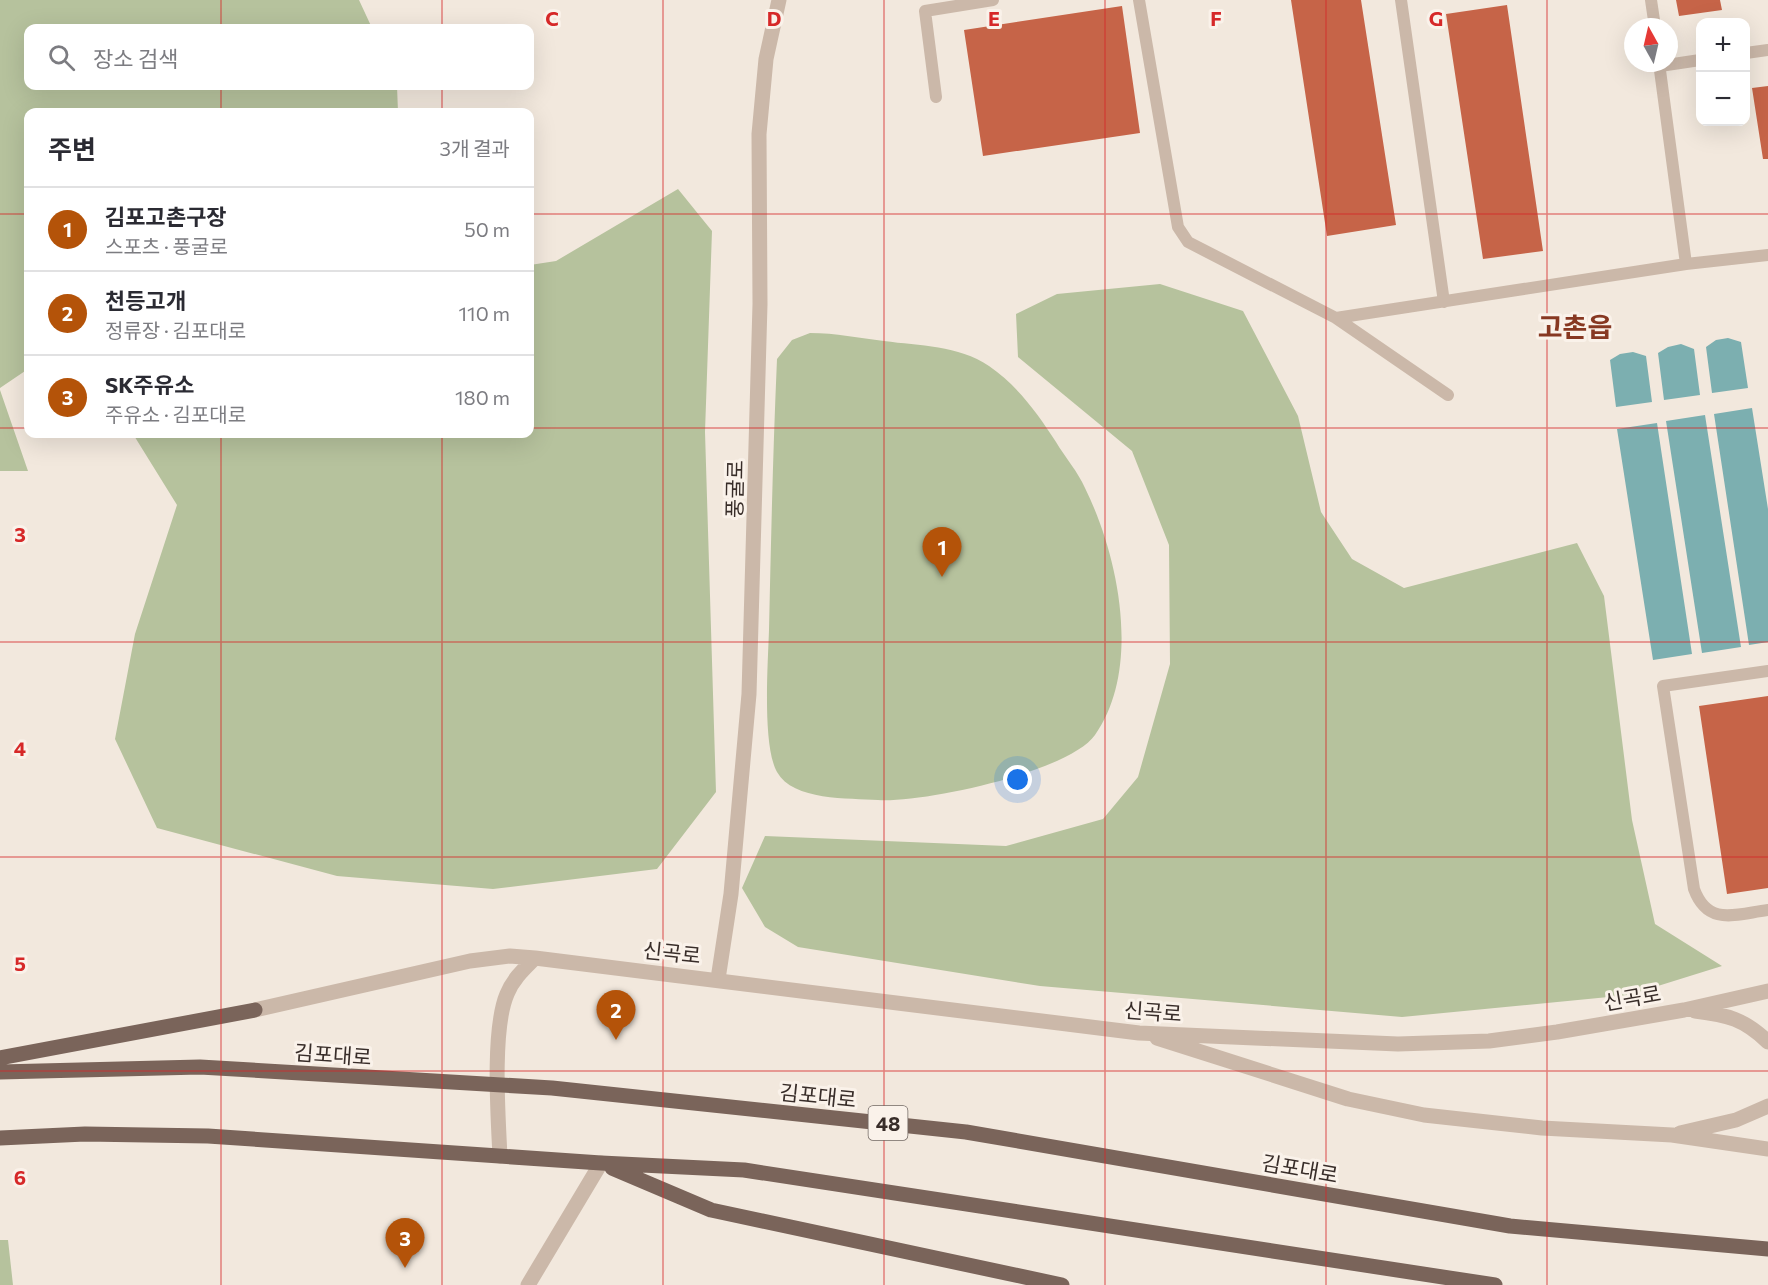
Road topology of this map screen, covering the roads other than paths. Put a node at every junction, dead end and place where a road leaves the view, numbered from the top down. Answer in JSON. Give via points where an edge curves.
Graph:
{"nodes":[{"id":1,"x":779,"y":0,"type":"edge"},
{"id":2,"x":993,"y":0,"type":"edge"},
{"id":3,"x":1139,"y":0,"type":"edge"},
{"id":4,"x":1401,"y":0,"type":"edge"},
{"id":5,"x":1651,"y":0,"type":"edge"},
{"id":6,"x":1654,"y":18,"type":"edge"},
{"id":7,"x":1768,"y":50,"type":"edge"},
{"id":8,"x":1750,"y":52,"type":"edge"},
{"id":9,"x":1696,"y":60,"type":"edge"},
{"id":10,"x":1678,"y":62,"type":"edge"},
{"id":11,"x":1661,"y":72,"type":"edge"},
{"id":12,"x":936,"y":97,"type":"dead end"},
{"id":13,"x":1768,"y":255,"type":"edge"},
{"id":14,"x":1686,"y":264,"type":"junction"},
{"id":15,"x":1444,"y":302,"type":"junction"},
{"id":16,"x":1336,"y":318,"type":"junction"},
{"id":17,"x":1448,"y":395,"type":"dead end"},
{"id":18,"x":1768,"y":671,"type":"edge"},
{"id":19,"x":1768,"y":910,"type":"edge"},
{"id":20,"x":535,"y":958,"type":"junction"},
{"id":21,"x":718,"y":979,"type":"junction"},
{"id":22,"x":1768,"y":991,"type":"edge"},
{"id":23,"x":255,"y":1010,"type":"joint"},
{"id":24,"x":1684,"y":1010,"type":"junction"},
{"id":25,"x":1139,"y":1033,"type":"junction"},
{"id":26,"x":1768,"y":1042,"type":"edge"},
{"id":27,"x":0,"y":1058,"type":"edge"},
{"id":28,"x":0,"y":1072,"type":"edge"},
{"id":29,"x":497,"y":1086,"type":"junction"},
{"id":30,"x":1768,"y":1106,"type":"edge"},
{"id":31,"x":1672,"y":1135,"type":"junction"},
{"id":32,"x":0,"y":1138,"type":"edge"},
{"id":33,"x":1768,"y":1149,"type":"edge"},
{"id":34,"x":500,"y":1156,"type":"junction"},
{"id":35,"x":601,"y":1163,"type":"junction"},
{"id":36,"x":1768,"y":1249,"type":"edge"},
{"id":37,"x":528,"y":1285,"type":"edge"},
{"id":38,"x":1062,"y":1285,"type":"edge"},
{"id":39,"x":1495,"y":1285,"type":"edge"}],
"edges":[{"from":1,"to":21,"type":"street","name":"풍굴로","via":[[766,59],[759,134],[760,304],[749,694]]},
{"from":2,"to":12,"type":"lane","via":[[925,11]]},
{"from":3,"to":16,"type":"lane","via":[[1182,236]]},
{"from":4,"to":15,"type":"lane"},
{"from":5,"to":6,"type":"lane"},
{"from":7,"to":8,"type":"lane"},
{"from":9,"to":10,"type":"lane"},
{"from":11,"to":14,"type":"lane"},
{"from":13,"to":14,"type":"lane"},
{"from":14,"to":15,"type":"lane"},
{"from":15,"to":16,"type":"lane"},
{"from":16,"to":17,"type":"lane"},
{"from":18,"to":19,"type":"lane","via":[[1663,686],[1694,889],[1700,904],[1724,916]]},
{"from":20,"to":21,"type":"street","name":"신곡로"},
{"from":20,"to":23,"type":"street","name":"신곡로","via":[[510,956],[470,961]]},
{"from":20,"to":29,"type":"street","via":[[514,979],[506,996]]},
{"from":21,"to":25,"type":"street","name":"신곡로"},
{"from":22,"to":24,"type":"street","name":"신곡로"},
{"from":23,"to":27,"type":"main road"},
{"from":24,"to":25,"type":"street","name":"신곡로","via":[[1557,1032],[1446,1044]]},
{"from":24,"to":26,"type":"street","via":[[1729,1015]]},
{"from":25,"to":31,"type":"street","via":[[1348,1099],[1424,1115],[1542,1128]]},
{"from":28,"to":29,"type":"main road","name":"김포대로","number":"48","via":[[200,1067]]},
{"from":29,"to":34,"type":"street"},
{"from":29,"to":36,"type":"main road","name":"김포대로","number":"48","via":[[552,1088],[966,1132],[1510,1226]]},
{"from":30,"to":31,"type":"street","via":[[1736,1120]]},
{"from":31,"to":33,"type":"street"},
{"from":32,"to":34,"type":"main road","via":[[85,1134],[208,1136]]},
{"from":34,"to":35,"type":"main road"},
{"from":35,"to":37,"type":"street"},
{"from":35,"to":38,"type":"main road","via":[[711,1210]]},
{"from":35,"to":39,"type":"main road","via":[[744,1170]]}]}
